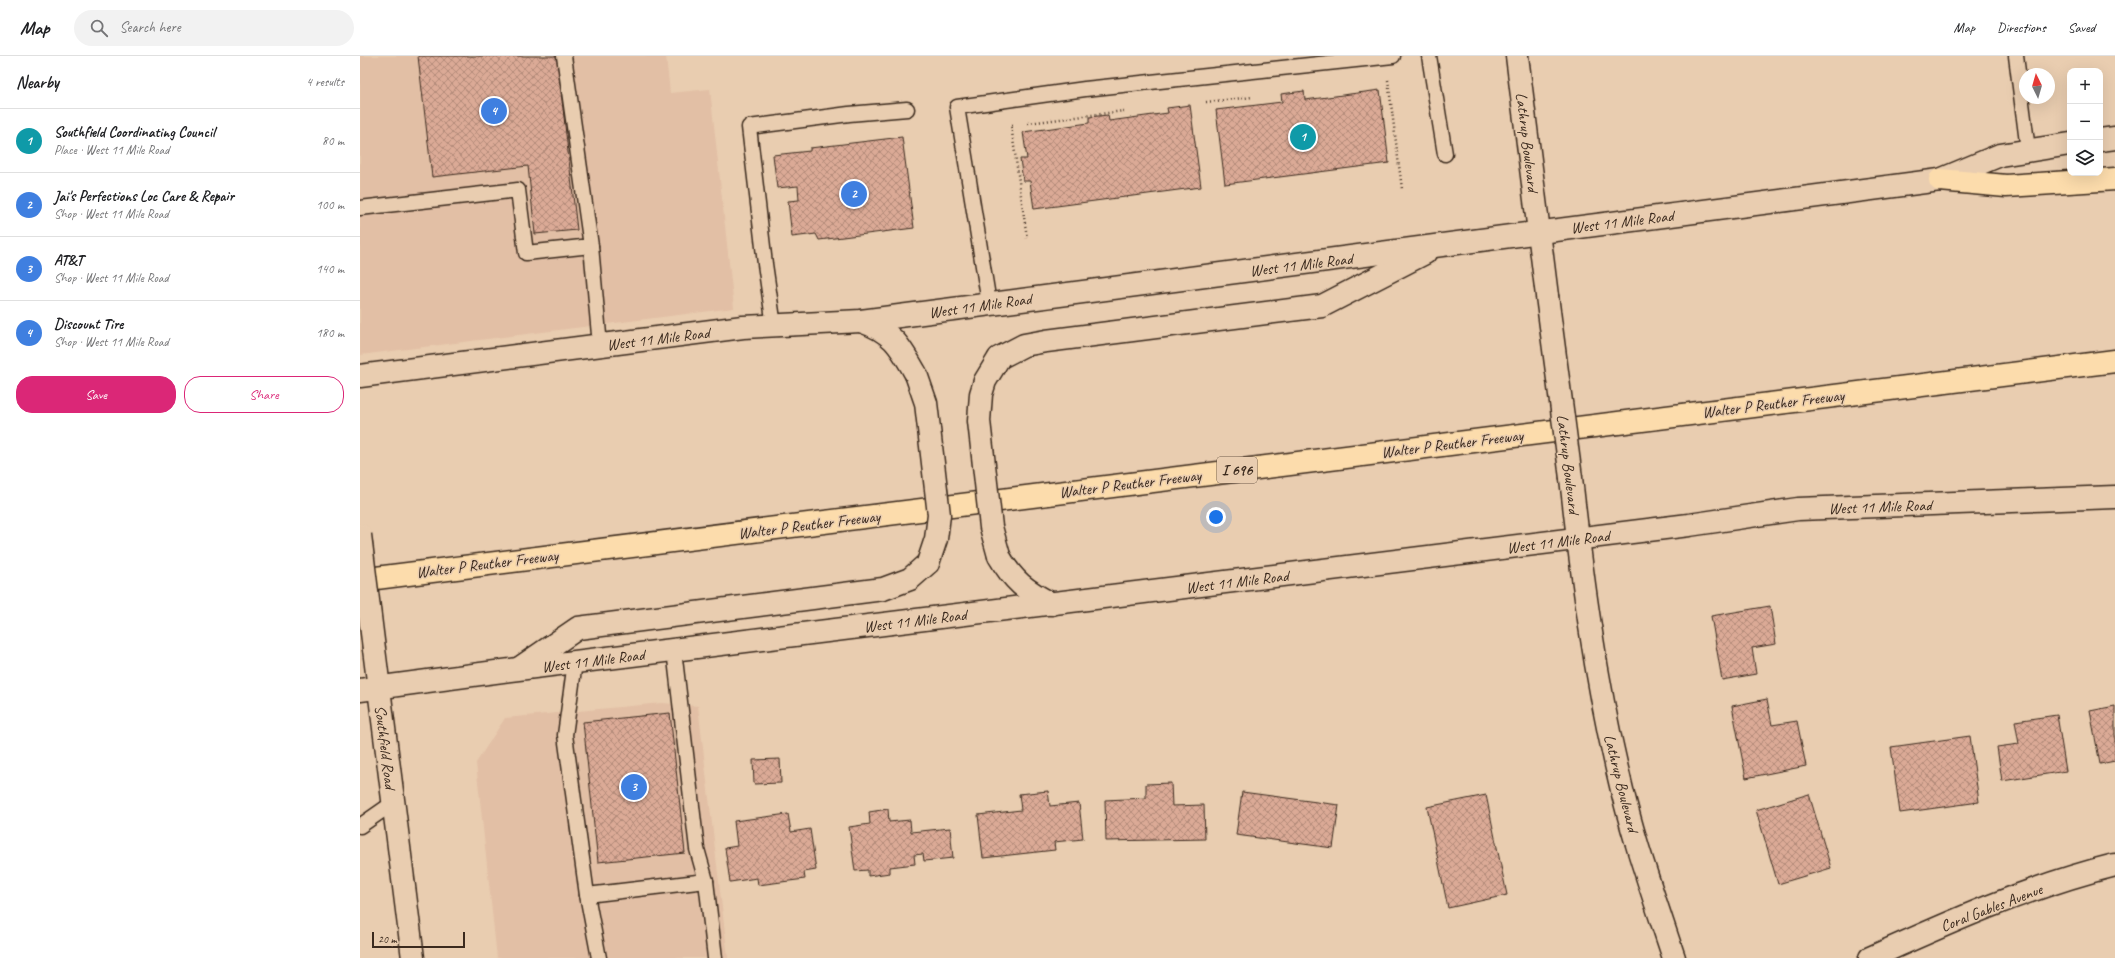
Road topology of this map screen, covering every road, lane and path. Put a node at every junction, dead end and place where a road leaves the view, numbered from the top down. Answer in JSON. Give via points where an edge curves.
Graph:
{"nodes":[{"id":1,"x":564,"y":56,"type":"edge"},
{"id":2,"x":1393,"y":56,"type":"edge"},
{"id":3,"x":1429,"y":56,"type":"edge"},
{"id":4,"x":1517,"y":56,"type":"edge"},
{"id":5,"x":2016,"y":56,"type":"edge"},
{"id":6,"x":1380,"y":81,"type":"dead end"},
{"id":7,"x":1258,"y":96,"type":"dead end"},
{"id":8,"x":1202,"y":102,"type":"dead end"},
{"id":9,"x":907,"y":109,"type":"dead end"},
{"id":10,"x":1126,"y":110,"type":"dead end"},
{"id":11,"x":1025,"y":123,"type":"dead end"},
{"id":12,"x":1018,"y":124,"type":"dead end"},
{"id":13,"x":2115,"y":138,"type":"edge"},
{"id":14,"x":2103,"y":140,"type":"edge"},
{"id":15,"x":2067,"y":144,"type":"edge"},
{"id":16,"x":2028,"y":150,"type":"junction"},
{"id":17,"x":1444,"y":154,"type":"dead end"},
{"id":18,"x":2115,"y":179,"type":"edge"},
{"id":19,"x":1940,"y":180,"type":"junction"},
{"id":20,"x":1402,"y":189,"type":"dead end"},
{"id":21,"x":360,"y":208,"type":"edge"},
{"id":22,"x":1540,"y":232,"type":"junction"},
{"id":23,"x":1027,"y":238,"type":"dead end"},
{"id":24,"x":591,"y":246,"type":"junction"},
{"id":25,"x":1438,"y":246,"type":"junction"},
{"id":26,"x":989,"y":303,"type":"junction"},
{"id":27,"x":861,"y":321,"type":"junction"},
{"id":28,"x":774,"y":326,"type":"junction"},
{"id":29,"x":600,"y":346,"type":"junction"},
{"id":30,"x":2115,"y":361,"type":"edge"},
{"id":31,"x":360,"y":376,"type":"edge"},
{"id":32,"x":2115,"y":497,"type":"edge"},
{"id":33,"x":360,"y":535,"type":"edge"},
{"id":34,"x":1578,"y":538,"type":"junction"},
{"id":35,"x":360,"y":580,"type":"edge"},
{"id":36,"x":1052,"y":604,"type":"junction"},
{"id":37,"x":674,"y":650,"type":"junction"},
{"id":38,"x":575,"y":662,"type":"junction"},
{"id":39,"x":518,"y":669,"type":"junction"},
{"id":40,"x":369,"y":689,"type":"edge"},
{"id":41,"x":393,"y":803,"type":"junction"},
{"id":42,"x":360,"y":826,"type":"edge"},
{"id":43,"x":2115,"y":865,"type":"edge"},
{"id":44,"x":706,"y":881,"type":"junction"},
{"id":45,"x":587,"y":895,"type":"junction"},
{"id":46,"x":413,"y":958,"type":"edge"},
{"id":47,"x":600,"y":958,"type":"edge"},
{"id":48,"x":715,"y":958,"type":"edge"},
{"id":49,"x":1674,"y":958,"type":"edge"},
{"id":50,"x":1870,"y":958,"type":"edge"}],
"edges":[{"from":1,"to":24,"type":"lane"},
{"from":2,"to":26,"type":"lane","via":[[1085,89],[957,107]]},
{"from":3,"to":17,"type":"lane"},
{"from":4,"to":22,"type":"main road","name":"Lathrup Boulevard"},
{"from":5,"to":16,"type":"lane"},
{"from":6,"to":20,"type":"path","via":[[1388,80]]},
{"from":7,"to":8,"type":"path"},
{"from":9,"to":28,"type":"lane","via":[[749,127]]},
{"from":10,"to":11,"type":"path"},
{"from":12,"to":23,"type":"path","via":[[1011,125]]},
{"from":13,"to":14,"type":"main road"},
{"from":15,"to":16,"type":"main road","name":"West 11 Mile Road"},
{"from":16,"to":19,"type":"main road","name":"West 11 Mile Road","via":[[2000,155]]},
{"from":18,"to":19,"type":"highway","via":[[2006,186]]},
{"from":19,"to":22,"type":"main road","name":"West 11 Mile Road"},
{"from":21,"to":24,"type":"lane","via":[[518,190],[526,253]]},
{"from":22,"to":25,"type":"main road","name":"West 11 Mile Road"},
{"from":22,"to":34,"type":"main road","name":"Lathrup Boulevard","bridge":true},
{"from":24,"to":29,"type":"lane"},
{"from":25,"to":26,"type":"main road","name":"West 11 Mile Road"},
{"from":25,"to":36,"type":"main road","bridge":true,"via":[[1322,306],[1046,341],[1024,345],[999,358],[985,381],[981,394],[979,421],[991,527],[999,556],[1009,573],[1020,584]]},
{"from":26,"to":27,"type":"main road","name":"West 11 Mile Road"},
{"from":27,"to":28,"type":"main road","name":"West 11 Mile Road"},
{"from":27,"to":39,"type":"main road","bridge":true,"via":[[888,333],[916,374],[926,403],[939,515],[936,539],[928,563],[910,579],[883,589],[578,628]]},
{"from":28,"to":29,"type":"main road","name":"West 11 Mile Road","via":[[743,327]]},
{"from":29,"to":31,"type":"main road","name":"West 11 Mile Road"},
{"from":30,"to":35,"type":"highway","name":"Walter P Reuther Freeway","number":"I 696"},
{"from":32,"to":34,"type":"main road","name":"West 11 Mile Road","via":[[1798,509]]},
{"from":33,"to":40,"type":"main road","name":"Southfield Road","bridge":true,"via":[[374,649]]},
{"from":34,"to":36,"type":"main road","name":"West 11 Mile Road"},
{"from":34,"to":49,"type":"main road","name":"Lathrup Boulevard","via":[[1598,678],[1618,774],[1644,867]]},
{"from":36,"to":37,"type":"main road","name":"West 11 Mile Road"},
{"from":37,"to":38,"type":"main road","name":"West 11 Mile Road"},
{"from":37,"to":44,"type":"lane","via":[[697,849]]},
{"from":38,"to":39,"type":"main road","name":"West 11 Mile Road"},
{"from":38,"to":45,"type":"lane","via":[[565,735]]},
{"from":39,"to":40,"type":"main road","name":"West 11 Mile Road"},
{"from":40,"to":41,"type":"main road","name":"Southfield Road"},
{"from":41,"to":42,"type":"lane"},
{"from":41,"to":46,"type":"main road","name":"Southfield Road"},
{"from":43,"to":50,"type":"main road","name":"Coral Gables Avenue","via":[[2080,874],[1982,909]]},
{"from":44,"to":45,"type":"lane"},
{"from":44,"to":48,"type":"lane"},
{"from":45,"to":47,"type":"lane"}]}
